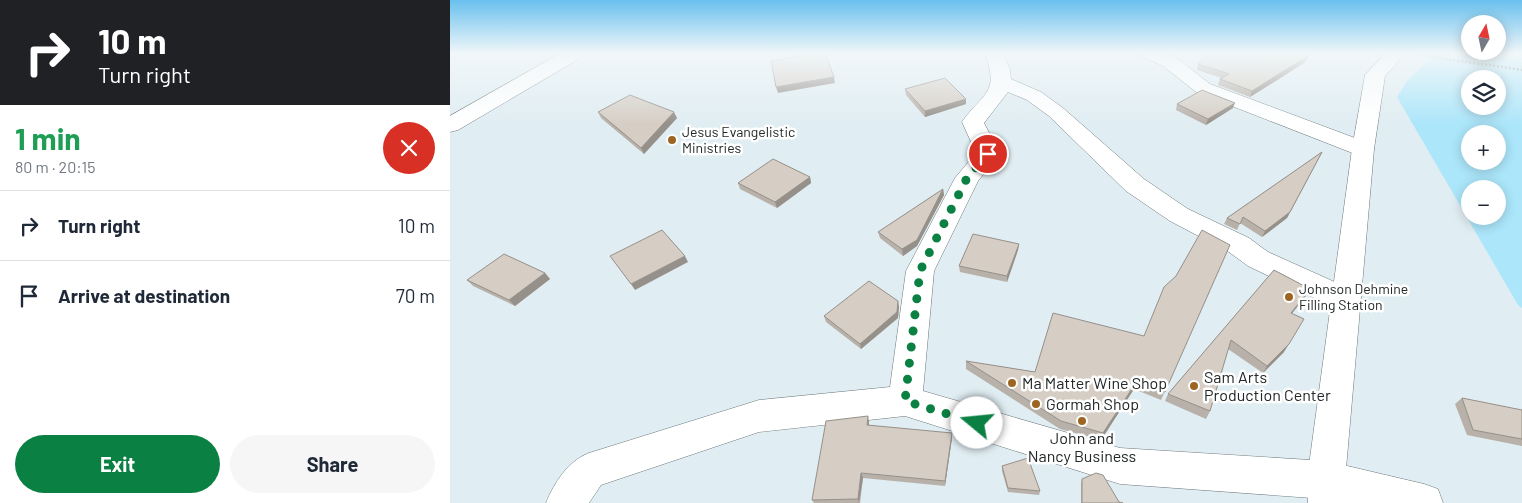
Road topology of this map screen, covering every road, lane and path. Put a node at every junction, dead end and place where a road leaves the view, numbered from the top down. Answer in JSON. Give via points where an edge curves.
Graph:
{"nodes":[{"id":1,"x":534,"y":76,"type":"edge"},
{"id":2,"x":1001,"y":76,"type":"edge"},
{"id":3,"x":1188,"y":76,"type":"edge"},
{"id":4,"x":1374,"y":76,"type":"edge"},
{"id":5,"x":1001,"y":82,"type":"junction"},
{"id":6,"x":450,"y":125,"type":"edge"},
{"id":7,"x":1362,"y":149,"type":"junction"},
{"id":8,"x":1346,"y":300,"type":"junction"},
{"id":9,"x":905,"y":401,"type":"junction"},
{"id":10,"x":1326,"y":492,"type":"edge"},
{"id":11,"x":565,"y":503,"type":"edge"},
{"id":12,"x":1424,"y":503,"type":"edge"}],
"edges":[{"from":1,"to":6,"type":"street"},
{"from":2,"to":5,"type":"street"},
{"from":3,"to":7,"type":"street","via":[[1203,88]]},
{"from":4,"to":7,"type":"street"},
{"from":5,"to":8,"type":"street","via":[[1041,101],[1135,185],[1179,215],[1239,245],[1258,259]]},
{"from":5,"to":9,"type":"street","via":[[998,92],[973,122],[988,154],[967,178],[920,271]]},
{"from":7,"to":8,"type":"street"},
{"from":8,"to":10,"type":"street"},
{"from":9,"to":10,"type":"street","via":[[1120,466]]},
{"from":9,"to":11,"type":"street","via":[[759,416],[588,471]]},
{"from":10,"to":12,"type":"street"}]}
